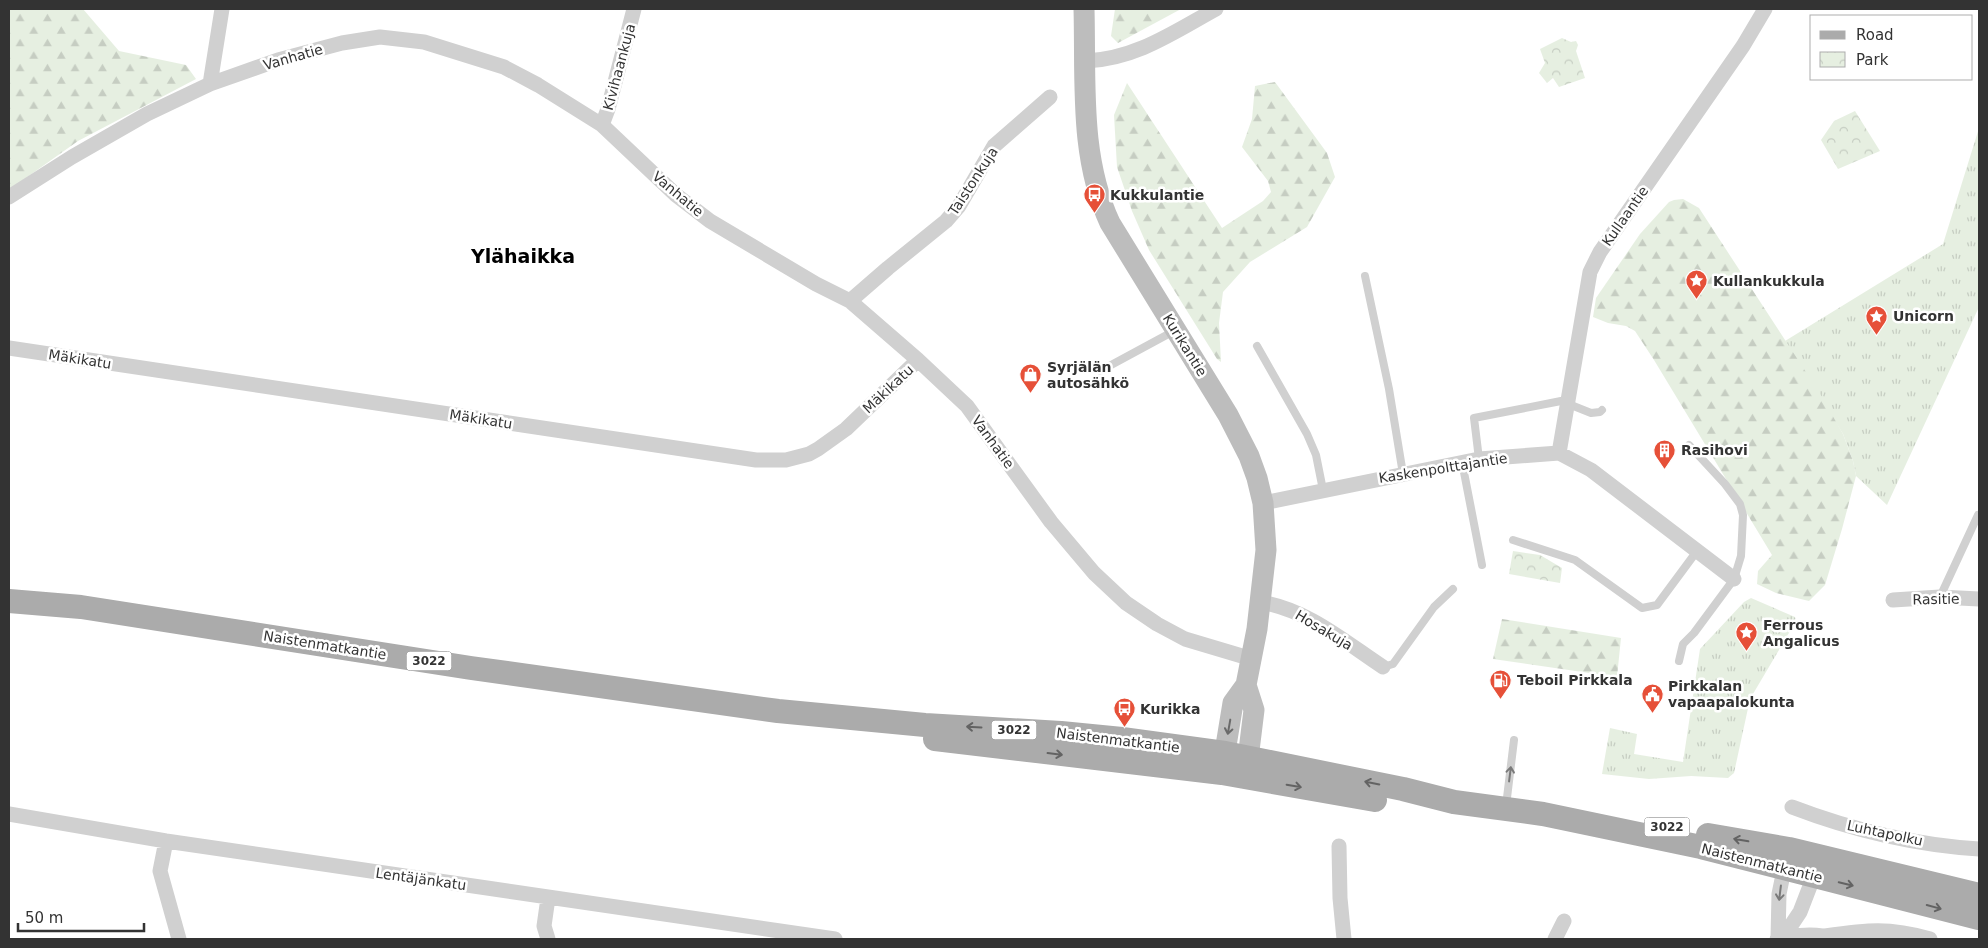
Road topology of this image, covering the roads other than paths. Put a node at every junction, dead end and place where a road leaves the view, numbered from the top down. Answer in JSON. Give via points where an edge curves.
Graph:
{"nodes":[{"id":1,"x":222,"y":9,"type":"edge"},
{"id":2,"x":634,"y":9,"type":"edge"},
{"id":3,"x":1084,"y":9,"type":"edge"},
{"id":4,"x":1216,"y":9,"type":"edge"},
{"id":5,"x":1766,"y":9,"type":"edge"},
{"id":6,"x":1086,"y":61,"type":"junction"},
{"id":7,"x":210,"y":84,"type":"junction"},
{"id":8,"x":1050,"y":97,"type":"dead end"},
{"id":9,"x":602,"y":125,"type":"junction"},
{"id":10,"x":9,"y":197,"type":"edge"},
{"id":11,"x":1365,"y":276,"type":"dead end"},
{"id":12,"x":850,"y":301,"type":"junction"},
{"id":13,"x":1176,"y":330,"type":"junction"},
{"id":14,"x":1257,"y":346,"type":"dead end"},
{"id":15,"x":9,"y":348,"type":"edge"},
{"id":16,"x":918,"y":360,"type":"junction"},
{"id":17,"x":1100,"y":371,"type":"dead end"},
{"id":18,"x":1568,"y":403,"type":"junction"},
{"id":19,"x":1602,"y":410,"type":"dead end"},
{"id":20,"x":1688,"y":445,"type":"dead end"},
{"id":21,"x":1559,"y":453,"type":"junction"},
{"id":22,"x":1479,"y":459,"type":"junction"},
{"id":23,"x":1462,"y":462,"type":"junction"},
{"id":24,"x":1403,"y":474,"type":"junction"},
{"id":25,"x":1322,"y":490,"type":"junction"},
{"id":26,"x":1263,"y":503,"type":"junction"},
{"id":27,"x":1978,"y":515,"type":"edge"},
{"id":28,"x":1513,"y":540,"type":"dead end"},
{"id":29,"x":1697,"y":551,"type":"junction"},
{"id":30,"x":1482,"y":566,"type":"dead end"},
{"id":31,"x":1734,"y":579,"type":"junction"},
{"id":32,"x":9,"y":589,"type":"edge"},
{"id":33,"x":1453,"y":589,"type":"dead end"},
{"id":34,"x":1940,"y":597,"type":"junction"},
{"id":35,"x":1979,"y":599,"type":"edge"},
{"id":36,"x":1893,"y":600,"type":"dead end"},
{"id":37,"x":9,"y":601,"type":"edge"},
{"id":38,"x":1260,"y":602,"type":"junction"},
{"id":39,"x":81,"y":606,"type":"junction"},
{"id":40,"x":1252,"y":658,"type":"junction"},
{"id":41,"x":1679,"y":661,"type":"dead end"},
{"id":42,"x":1383,"y":667,"type":"joint"},
{"id":43,"x":1246,"y":685,"type":"junction"},
{"id":44,"x":1514,"y":740,"type":"dead end"},
{"id":45,"x":1223,"y":763,"type":"junction"},
{"id":46,"x":1248,"y":767,"type":"junction"},
{"id":47,"x":1792,"y":807,"type":"dead end"},
{"id":48,"x":1506,"y":808,"type":"junction"},
{"id":49,"x":9,"y":814,"type":"edge"},
{"id":50,"x":166,"y":841,"type":"junction"},
{"id":51,"x":1339,"y":846,"type":"dead end"},
{"id":52,"x":1979,"y":849,"type":"edge"},
{"id":53,"x":1787,"y":859,"type":"junction"},
{"id":54,"x":1817,"y":866,"type":"junction"},
{"id":55,"x":1979,"y":895,"type":"edge"},
{"id":56,"x":548,"y":898,"type":"junction"},
{"id":57,"x":1979,"y":918,"type":"edge"},
{"id":58,"x":1564,"y":922,"type":"dead end"},
{"id":59,"x":1829,"y":938,"type":"edge"},
{"id":60,"x":179,"y":939,"type":"edge"},
{"id":61,"x":548,"y":939,"type":"edge"},
{"id":62,"x":835,"y":939,"type":"edge"},
{"id":63,"x":1344,"y":939,"type":"edge"},
{"id":64,"x":1555,"y":939,"type":"edge"},
{"id":65,"x":1777,"y":939,"type":"edge"},
{"id":66,"x":1930,"y":939,"type":"edge"}],
"edges":[{"from":1,"to":7,"type":"street"},
{"from":2,"to":9,"type":"street","name":"Kivihaankuja"},
{"from":3,"to":6,"type":"main road","name":"Kurikantie"},
{"from":4,"to":6,"type":"street","via":[[1142,49],[1106,60]]},
{"from":5,"to":18,"type":"street","name":"Kullaantie","via":[[1600,252],[1590,272]]},
{"from":6,"to":13,"type":"main road","name":"Kurikantie","via":[[1086,134],[1103,209]]},
{"from":7,"to":9,"type":"street","name":"Vanhatie","via":[[278,60],[342,43],[380,37],[398,38],[424,42],[504,67]]},
{"from":7,"to":10,"type":"street","name":"Vanhatie","via":[[147,114]]},
{"from":8,"to":12,"type":"street","name":"Taistonkuja","via":[[994,146],[946,222]]},
{"from":9,"to":12,"type":"street","name":"Vanhatie","via":[[676,195],[710,221]]},
{"from":11,"to":24,"type":"lane"},
{"from":12,"to":16,"type":"street","name":"Vanhatie"},
{"from":13,"to":17,"type":"lane"},
{"from":13,"to":26,"type":"main road","name":"Kurikantie","via":[[1237,433],[1257,478]]},
{"from":14,"to":25,"type":"lane","via":[[1307,434],[1316,455]]},
{"from":15,"to":16,"type":"street","name":"Mäkikatu","via":[[756,460],[786,460],[818,449],[846,428]]},
{"from":16,"to":40,"type":"street","name":"Vanhatie","via":[[967,406],[1050,522],[1094,573],[1126,603],[1185,639]]},
{"from":18,"to":19,"type":"lane","via":[[1591,413]]},
{"from":18,"to":21,"type":"street","name":"Kullaantie"},
{"from":18,"to":22,"type":"lane","via":[[1561,401],[1474,418]]},
{"from":20,"to":31,"type":"lane","via":[[1740,504],[1743,514],[1741,556]]},
{"from":21,"to":22,"type":"street","name":"Kaskenpolttajantie"},
{"from":21,"to":29,"type":"street","via":[[1590,470]]},
{"from":22,"to":23,"type":"street","name":"Kaskenpolttajantie"},
{"from":23,"to":24,"type":"street","name":"Kaskenpolttajantie"},
{"from":23,"to":30,"type":"lane"},
{"from":24,"to":25,"type":"street","name":"Kaskenpolttajantie"},
{"from":25,"to":26,"type":"street","name":"Kaskenpolttajantie"},
{"from":26,"to":38,"type":"main road","name":"Kurikantie","via":[[1266,550]]},
{"from":27,"to":34,"type":"lane"},
{"from":28,"to":29,"type":"lane","via":[[1575,560],[1642,608],[1657,605]]},
{"from":29,"to":31,"type":"street"},
{"from":31,"to":41,"type":"lane","via":[[1683,644]]},
{"from":32,"to":39,"type":"main road","name":"Naistenmatkantie","number":"3022"},
{"from":33,"to":42,"type":"lane","via":[[1434,606],[1393,664]]},
{"from":34,"to":35,"type":"street","name":"Rasitie"},
{"from":34,"to":36,"type":"street","name":"Rasitie"},
{"from":37,"to":39,"type":"main road","name":"Naistenmatkantie","number":"3022"},
{"from":38,"to":40,"type":"main road","name":"Kurikantie"},
{"from":38,"to":42,"type":"street","name":"Hosakuja","via":[[1306,616]]},
{"from":39,"to":45,"type":"main road","name":"Naistenmatkantie","number":"3022","via":[[471,668],[778,711],[1122,739]]},
{"from":40,"to":43,"type":"main road","name":"Kurikantie"},
{"from":43,"to":45,"type":"main road","name":"Kurikantie","one_way":true,"via":[[1233,703]]},
{"from":43,"to":46,"type":"main road","via":[[1254,710]]},
{"from":48,"to":44,"type":"lane","one_way":true},
{"from":45,"to":46,"type":"main road","name":"Naistenmatkantie","number":"3022"},
{"from":46,"to":48,"type":"main road","name":"Naistenmatkantie","number":"3022","via":[[1383,801],[1454,802]]},
{"from":47,"to":52,"type":"street","name":"Luhtapolku","via":[[1849,827]]},
{"from":48,"to":53,"type":"main road","name":"Naistenmatkantie","number":"3022","via":[[1701,847]]},
{"from":49,"to":50,"type":"street","name":"Lentäjänkatu"},
{"from":50,"to":56,"type":"street","name":"Lentäjänkatu"},
{"from":50,"to":60,"type":"street","via":[[160,871]]},
{"from":51,"to":63,"type":"street"},
{"from":53,"to":54,"type":"main road","name":"Naistenmatkantie"},
{"from":53,"to":65,"type":"street","one_way":true,"via":[[1779,894]]},
{"from":54,"to":55,"type":"main road","name":"Naistenmatkantie"},
{"from":54,"to":57,"type":"main road","name":"Naistenmatkantie","one_way":true},
{"from":54,"to":65,"type":"street","via":[[1800,912]]},
{"from":56,"to":61,"type":"street","via":[[544,926]]},
{"from":56,"to":62,"type":"street","name":"Lentäjänkatu"},
{"from":58,"to":64,"type":"street"},
{"from":59,"to":65,"type":"street","via":[[1807,935]]},
{"from":59,"to":66,"type":"street","via":[[1867,930],[1891,930]]}]}
